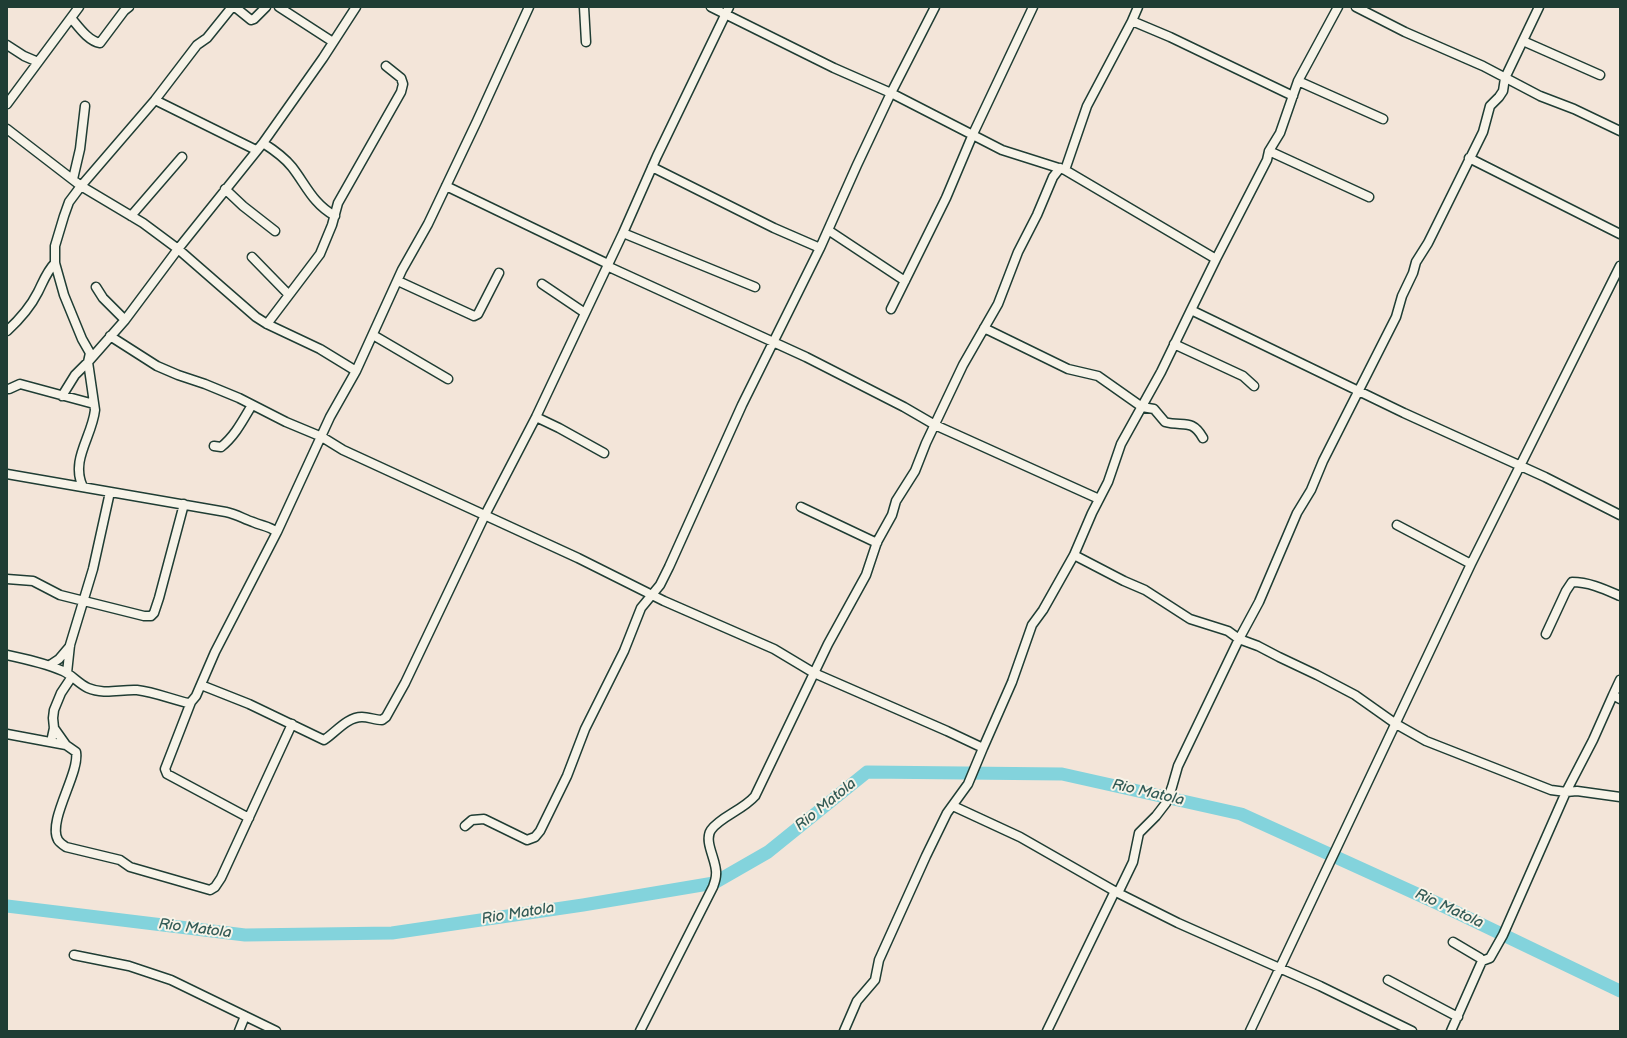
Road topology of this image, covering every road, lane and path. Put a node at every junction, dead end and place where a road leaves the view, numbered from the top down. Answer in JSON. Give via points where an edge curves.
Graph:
{"nodes":[{"id":1,"x":79,"y":7,"type":"edge"},
{"id":2,"x":129,"y":7,"type":"edge"},
{"id":3,"x":234,"y":7,"type":"edge"},
{"id":4,"x":266,"y":7,"type":"edge"},
{"id":5,"x":279,"y":7,"type":"edge"},
{"id":6,"x":356,"y":7,"type":"edge"},
{"id":7,"x":529,"y":7,"type":"edge"},
{"id":8,"x":584,"y":7,"type":"edge"},
{"id":9,"x":711,"y":7,"type":"edge"},
{"id":10,"x":935,"y":7,"type":"edge"},
{"id":11,"x":1033,"y":7,"type":"edge"},
{"id":12,"x":1138,"y":7,"type":"edge"},
{"id":13,"x":1338,"y":7,"type":"edge"},
{"id":14,"x":1356,"y":7,"type":"edge"},
{"id":15,"x":1540,"y":7,"type":"edge"},
{"id":16,"x":727,"y":10,"type":"edge"},
{"id":17,"x":71,"y":18,"type":"junction"},
{"id":18,"x":1132,"y":21,"type":"junction"},
{"id":19,"x":1523,"y":40,"type":"junction"},
{"id":20,"x":333,"y":42,"type":"junction"},
{"id":21,"x":586,"y":42,"type":"dead end"},
{"id":22,"x":7,"y":45,"type":"edge"},
{"id":23,"x":42,"y":56,"type":"junction"},
{"id":24,"x":386,"y":66,"type":"dead end"},
{"id":25,"x":1600,"y":75,"type":"dead end"},
{"id":26,"x":1505,"y":78,"type":"junction"},
{"id":27,"x":1298,"y":81,"type":"junction"},
{"id":28,"x":891,"y":93,"type":"junction"},
{"id":29,"x":1293,"y":96,"type":"junction"},
{"id":30,"x":155,"y":100,"type":"junction"},
{"id":31,"x":7,"y":104,"type":"edge"},
{"id":32,"x":85,"y":106,"type":"dead end"},
{"id":33,"x":1383,"y":119,"type":"dead end"},
{"id":34,"x":7,"y":129,"type":"edge"},
{"id":35,"x":1620,"y":131,"type":"edge"},
{"id":36,"x":973,"y":134,"type":"junction"},
{"id":37,"x":263,"y":143,"type":"junction"},
{"id":38,"x":256,"y":150,"type":"junction"},
{"id":39,"x":1269,"y":151,"type":"junction"},
{"id":40,"x":182,"y":157,"type":"dead end"},
{"id":41,"x":1469,"y":158,"type":"junction"},
{"id":42,"x":1050,"y":165,"type":"junction"},
{"id":43,"x":652,"y":168,"type":"junction"},
{"id":44,"x":1062,"y":169,"type":"junction"},
{"id":45,"x":1053,"y":177,"type":"junction"},
{"id":46,"x":73,"y":179,"type":"junction"},
{"id":47,"x":81,"y":186,"type":"junction"},
{"id":48,"x":446,"y":186,"type":"junction"},
{"id":49,"x":225,"y":189,"type":"junction"},
{"id":50,"x":1369,"y":197,"type":"dead end"},
{"id":51,"x":131,"y":216,"type":"junction"},
{"id":52,"x":335,"y":216,"type":"junction"},
{"id":53,"x":828,"y":230,"type":"junction"},
{"id":54,"x":275,"y":231,"type":"dead end"},
{"id":55,"x":624,"y":233,"type":"junction"},
{"id":56,"x":1620,"y":234,"type":"edge"},
{"id":57,"x":820,"y":248,"type":"junction"},
{"id":58,"x":178,"y":249,"type":"junction"},
{"id":59,"x":252,"y":257,"type":"dead end"},
{"id":60,"x":1216,"y":259,"type":"junction"},
{"id":61,"x":56,"y":263,"type":"junction"},
{"id":62,"x":608,"y":265,"type":"junction"},
{"id":63,"x":1620,"y":266,"type":"edge"},
{"id":64,"x":499,"y":273,"type":"dead end"},
{"id":65,"x":398,"y":281,"type":"junction"},
{"id":66,"x":905,"y":281,"type":"junction"},
{"id":67,"x":542,"y":284,"type":"dead end"},
{"id":68,"x":96,"y":287,"type":"dead end"},
{"id":69,"x":755,"y":287,"type":"dead end"},
{"id":70,"x":290,"y":295,"type":"junction"},
{"id":71,"x":891,"y":309,"type":"dead end"},
{"id":72,"x":1191,"y":310,"type":"junction"},
{"id":73,"x":585,"y":313,"type":"junction"},
{"id":74,"x":125,"y":320,"type":"junction"},
{"id":75,"x":267,"y":324,"type":"junction"},
{"id":76,"x":984,"y":328,"type":"junction"},
{"id":77,"x":7,"y":331,"type":"edge"},
{"id":78,"x":373,"y":335,"type":"junction"},
{"id":79,"x":110,"y":336,"type":"junction"},
{"id":80,"x":772,"y":343,"type":"junction"},
{"id":81,"x":1174,"y":344,"type":"junction"},
{"id":82,"x":87,"y":346,"type":"junction"},
{"id":83,"x":100,"y":347,"type":"junction"},
{"id":84,"x":88,"y":362,"type":"junction"},
{"id":85,"x":356,"y":370,"type":"junction"},
{"id":86,"x":448,"y":379,"type":"dead end"},
{"id":87,"x":1254,"y":386,"type":"dead end"},
{"id":88,"x":7,"y":388,"type":"edge"},
{"id":89,"x":1358,"y":390,"type":"junction"},
{"id":90,"x":62,"y":396,"type":"junction"},
{"id":91,"x":94,"y":404,"type":"junction"},
{"id":92,"x":252,"y":405,"type":"junction"},
{"id":93,"x":1142,"y":407,"type":"junction"},
{"id":94,"x":536,"y":417,"type":"junction"},
{"id":95,"x":935,"y":425,"type":"junction"},
{"id":96,"x":322,"y":437,"type":"junction"},
{"id":97,"x":1203,"y":438,"type":"dead end"},
{"id":98,"x":214,"y":446,"type":"dead end"},
{"id":99,"x":604,"y":454,"type":"dead end"},
{"id":100,"x":1520,"y":467,"type":"junction"},
{"id":101,"x":7,"y":474,"type":"edge"},
{"id":102,"x":78,"y":477,"type":"junction"},
{"id":103,"x":72,"y":485,"type":"junction"},
{"id":104,"x":83,"y":487,"type":"junction"},
{"id":105,"x":110,"y":492,"type":"junction"},
{"id":106,"x":1099,"y":499,"type":"junction"},
{"id":107,"x":184,"y":504,"type":"junction"},
{"id":108,"x":801,"y":507,"type":"dead end"},
{"id":109,"x":486,"y":515,"type":"junction"},
{"id":110,"x":1620,"y":515,"type":"edge"},
{"id":111,"x":1397,"y":525,"type":"dead end"},
{"id":112,"x":274,"y":530,"type":"junction"},
{"id":113,"x":877,"y":543,"type":"junction"},
{"id":114,"x":1074,"y":555,"type":"junction"},
{"id":115,"x":1471,"y":564,"type":"junction"},
{"id":116,"x":7,"y":579,"type":"edge"},
{"id":117,"x":651,"y":595,"type":"junction"},
{"id":118,"x":1620,"y":596,"type":"edge"},
{"id":119,"x":82,"y":601,"type":"junction"},
{"id":120,"x":1546,"y":634,"type":"dead end"},
{"id":121,"x":1239,"y":639,"type":"junction"},
{"id":122,"x":70,"y":645,"type":"junction"},
{"id":123,"x":7,"y":654,"type":"edge"},
{"id":124,"x":50,"y":665,"type":"junction"},
{"id":125,"x":814,"y":673,"type":"junction"},
{"id":126,"x":69,"y":675,"type":"junction"},
{"id":127,"x":1620,"y":680,"type":"edge"},
{"id":128,"x":201,"y":685,"type":"junction"},
{"id":129,"x":1616,"y":697,"type":"edge"},
{"id":130,"x":191,"y":702,"type":"junction"},
{"id":131,"x":292,"y":724,"type":"junction"},
{"id":132,"x":1396,"y":724,"type":"junction"},
{"id":133,"x":54,"y":728,"type":"junction"},
{"id":134,"x":7,"y":734,"type":"edge"},
{"id":135,"x":51,"y":742,"type":"junction"},
{"id":136,"x":66,"y":745,"type":"junction"},
{"id":137,"x":983,"y":748,"type":"junction"},
{"id":138,"x":1566,"y":792,"type":"junction"},
{"id":139,"x":1620,"y":797,"type":"edge"},
{"id":140,"x":953,"y":806,"type":"junction"},
{"id":141,"x":249,"y":818,"type":"junction"},
{"id":142,"x":465,"y":826,"type":"dead end"},
{"id":143,"x":1117,"y":892,"type":"junction"},
{"id":144,"x":1453,"y":942,"type":"dead end"},
{"id":145,"x":74,"y":955,"type":"dead end"},
{"id":146,"x":1482,"y":961,"type":"junction"},
{"id":147,"x":1280,"y":968,"type":"junction"},
{"id":148,"x":1388,"y":980,"type":"dead end"},
{"id":149,"x":245,"y":1016,"type":"junction"},
{"id":150,"x":1458,"y":1017,"type":"junction"},
{"id":151,"x":1455,"y":1030,"type":"edge"},
{"id":152,"x":239,"y":1031,"type":"edge"},
{"id":153,"x":276,"y":1031,"type":"edge"},
{"id":154,"x":640,"y":1031,"type":"edge"},
{"id":155,"x":844,"y":1031,"type":"edge"},
{"id":156,"x":1047,"y":1031,"type":"edge"},
{"id":157,"x":1250,"y":1031,"type":"edge"},
{"id":158,"x":1412,"y":1031,"type":"edge"}],
"edges":[{"from":1,"to":17,"type":"street"},
{"from":2,"to":17,"type":"street","via":[[124,10],[100,43],[90,38]]},
{"from":3,"to":4,"type":"street","via":[[251,20]]},
{"from":3,"to":30,"type":"street","via":[[207,38],[197,45]]},
{"from":5,"to":20,"type":"street"},
{"from":6,"to":20,"type":"street"},
{"from":7,"to":48,"type":"street"},
{"from":8,"to":21,"type":"street"},
{"from":9,"to":16,"type":"street"},
{"from":10,"to":28,"type":"street"},
{"from":11,"to":36,"type":"street"},
{"from":12,"to":18,"type":"street"},
{"from":13,"to":27,"type":"street"},
{"from":14,"to":26,"type":"street"},
{"from":15,"to":19,"type":"street"},
{"from":16,"to":28,"type":"street","via":[[834,68]]},
{"from":16,"to":43,"type":"street"},
{"from":17,"to":23,"type":"street"},
{"from":18,"to":29,"type":"street"},
{"from":18,"to":44,"type":"street","via":[[1087,106]]},
{"from":19,"to":25,"type":"street"},
{"from":19,"to":26,"type":"street"},
{"from":20,"to":37,"type":"street"},
{"from":22,"to":23,"type":"street","via":[[38,62]]},
{"from":23,"to":31,"type":"street"},
{"from":24,"to":52,"type":"street","via":[[401,78],[403,84],[338,203]]},
{"from":26,"to":35,"type":"street"},
{"from":26,"to":41,"type":"street","via":[[1503,91],[1490,106],[1483,132]]},
{"from":27,"to":29,"type":"street"},
{"from":27,"to":33,"type":"street"},
{"from":28,"to":36,"type":"street"},
{"from":28,"to":53,"type":"street"},
{"from":29,"to":39,"type":"street","via":[[1280,133]]},
{"from":30,"to":38,"type":"street"},
{"from":30,"to":47,"type":"street"},
{"from":32,"to":46,"type":"street","via":[[80,149]]},
{"from":34,"to":46,"type":"street"},
{"from":36,"to":42,"type":"street","via":[[1002,150]]},
{"from":36,"to":66,"type":"street","via":[[946,198]]},
{"from":37,"to":38,"type":"street"},
{"from":37,"to":52,"type":"street","via":[[282,156],[314,199],[324,210]]},
{"from":38,"to":49,"type":"street"},
{"from":39,"to":50,"type":"street"},
{"from":39,"to":60,"type":"street","via":[[1267,160]]},
{"from":40,"to":51,"type":"street"},
{"from":41,"to":56,"type":"street"},
{"from":41,"to":89,"type":"street","via":[[1428,243],[1416,262],[1396,317]]},
{"from":42,"to":44,"type":"street"},
{"from":42,"to":45,"type":"street"},
{"from":43,"to":55,"type":"street"},
{"from":43,"to":57,"type":"street"},
{"from":44,"to":45,"type":"street"},
{"from":44,"to":60,"type":"street"},
{"from":45,"to":76,"type":"street","via":[[1010,270],[998,304]]},
{"from":46,"to":47,"type":"street"},
{"from":47,"to":51,"type":"street"},
{"from":47,"to":61,"type":"street","via":[[69,202],[64,216],[55,246]]},
{"from":48,"to":62,"type":"street"},
{"from":48,"to":65,"type":"street"},
{"from":49,"to":54,"type":"street"},
{"from":49,"to":58,"type":"street"},
{"from":51,"to":58,"type":"street"},
{"from":52,"to":70,"type":"street","via":[[320,254]]},
{"from":53,"to":57,"type":"street"},
{"from":53,"to":66,"type":"street"},
{"from":55,"to":62,"type":"street"},
{"from":55,"to":69,"type":"street"},
{"from":57,"to":80,"type":"street"},
{"from":58,"to":74,"type":"street"},
{"from":58,"to":75,"type":"street"},
{"from":59,"to":70,"type":"street"},
{"from":60,"to":72,"type":"street"},
{"from":61,"to":77,"type":"street","via":[[48,271],[29,308]]},
{"from":61,"to":82,"type":"street","via":[[64,295]]},
{"from":62,"to":73,"type":"street"},
{"from":62,"to":80,"type":"street"},
{"from":63,"to":100,"type":"street"},
{"from":64,"to":65,"type":"street","via":[[478,314],[474,316]]},
{"from":65,"to":78,"type":"street"},
{"from":66,"to":71,"type":"street"},
{"from":67,"to":73,"type":"street"},
{"from":68,"to":74,"type":"street","via":[[103,298]]},
{"from":70,"to":75,"type":"street"},
{"from":72,"to":81,"type":"street"},
{"from":72,"to":89,"type":"street"},
{"from":73,"to":94,"type":"street"},
{"from":74,"to":79,"type":"street"},
{"from":75,"to":85,"type":"street","via":[[320,349]]},
{"from":76,"to":93,"type":"street","via":[[1068,369],[1098,376]]},
{"from":76,"to":95,"type":"street","via":[[963,365]]},
{"from":78,"to":85,"type":"street"},
{"from":78,"to":86,"type":"street"},
{"from":79,"to":83,"type":"street"},
{"from":79,"to":92,"type":"street","via":[[157,366],[224,391]]},
{"from":80,"to":95,"type":"street","via":[[806,357],[904,406]]},
{"from":80,"to":117,"type":"street","via":[[669,567],[660,585]]},
{"from":81,"to":87,"type":"street","via":[[1243,376]]},
{"from":81,"to":93,"type":"street"},
{"from":82,"to":83,"type":"street"},
{"from":82,"to":84,"type":"street","via":[[90,355]]},
{"from":83,"to":84,"type":"street"},
{"from":84,"to":90,"type":"street","via":[[75,375]]},
{"from":84,"to":91,"type":"street"},
{"from":85,"to":96,"type":"street"},
{"from":88,"to":90,"type":"street","via":[[9,390],[20,384]]},
{"from":89,"to":100,"type":"street"},
{"from":89,"to":121,"type":"street","via":[[1311,490],[1297,513],[1259,602]]},
{"from":90,"to":91,"type":"street"},
{"from":91,"to":102,"type":"street","via":[[94,417],[84,446]]},
{"from":92,"to":96,"type":"street"},
{"from":92,"to":98,"type":"street","via":[[227,442],[221,447]]},
{"from":93,"to":97,"type":"street","via":[[1154,409],[1168,423],[1194,426]]},
{"from":93,"to":106,"type":"street","via":[[1121,444],[1108,482]]},
{"from":94,"to":99,"type":"street"},
{"from":94,"to":109,"type":"street"},
{"from":95,"to":106,"type":"street"},
{"from":95,"to":113,"type":"street","via":[[915,471],[896,501],[892,515]]},
{"from":96,"to":109,"type":"street","via":[[343,450]]},
{"from":96,"to":112,"type":"street","via":[[281,523]]},
{"from":100,"to":110,"type":"street"},
{"from":100,"to":115,"type":"street"},
{"from":101,"to":103,"type":"street"},
{"from":102,"to":103,"type":"street"},
{"from":102,"to":104,"type":"street"},
{"from":103,"to":104,"type":"street"},
{"from":104,"to":105,"type":"street"},
{"from":105,"to":107,"type":"street"},
{"from":105,"to":119,"type":"street","via":[[93,568]]},
{"from":106,"to":114,"type":"street"},
{"from":107,"to":112,"type":"street","via":[[236,514]]},
{"from":107,"to":119,"type":"street","via":[[153,615],[144,616]]},
{"from":108,"to":113,"type":"street"},
{"from":109,"to":117,"type":"street"},
{"from":109,"to":131,"type":"street","via":[[386,717],[382,720],[362,717],[344,722],[324,740]]},
{"from":111,"to":115,"type":"street"},
{"from":112,"to":128,"type":"street"},
{"from":113,"to":125,"type":"street","via":[[866,575]]},
{"from":114,"to":121,"type":"street","via":[[1145,590],[1190,619],[1228,631]]},
{"from":114,"to":137,"type":"street","via":[[1032,625],[1012,682]]},
{"from":115,"to":132,"type":"street"},
{"from":116,"to":119,"type":"street","via":[[33,581],[60,595]]},
{"from":117,"to":125,"type":"street","via":[[774,649]]},
{"from":117,"to":142,"type":"street","via":[[641,608],[624,651],[585,729],[567,776],[535,837],[527,840],[484,819],[472,820]]},
{"from":118,"to":120,"type":"street","via":[[1597,586],[1572,582]]},
{"from":119,"to":122,"type":"street"},
{"from":121,"to":132,"type":"street","via":[[1295,663],[1355,695]]},
{"from":121,"to":143,"type":"street","via":[[1178,766],[1166,803],[1139,833],[1133,862]]},
{"from":122,"to":124,"type":"street","via":[[60,659]]},
{"from":122,"to":126,"type":"street"},
{"from":123,"to":124,"type":"street"},
{"from":124,"to":126,"type":"street"},
{"from":125,"to":137,"type":"street"},
{"from":125,"to":154,"type":"street","via":[[755,796],[710,831],[709,840],[716,874],[713,888]]},
{"from":126,"to":130,"type":"street","via":[[95,690],[135,690]]},
{"from":126,"to":133,"type":"street","via":[[52,718]]},
{"from":127,"to":129,"type":"street"},
{"from":128,"to":130,"type":"street"},
{"from":128,"to":131,"type":"street"},
{"from":129,"to":138,"type":"street"},
{"from":130,"to":141,"type":"street","via":[[165,769],[167,774]]},
{"from":131,"to":141,"type":"street"},
{"from":132,"to":138,"type":"street","via":[[1426,741],[1489,767],[1551,790]]},
{"from":132,"to":147,"type":"street"},
{"from":133,"to":135,"type":"street"},
{"from":133,"to":136,"type":"street"},
{"from":134,"to":135,"type":"street"},
{"from":135,"to":136,"type":"street"},
{"from":136,"to":141,"type":"street","via":[[77,754],[59,812],[56,832],[58,841],[66,847],[120,860],[130,867],[210,890],[221,878]]},
{"from":137,"to":140,"type":"street","via":[[968,784]]},
{"from":138,"to":139,"type":"street","via":[[1577,791]]},
{"from":138,"to":146,"type":"street","via":[[1503,935],[1490,958]]},
{"from":140,"to":143,"type":"street","via":[[1020,837]]},
{"from":140,"to":155,"type":"street","via":[[943,820],[879,960],[875,980],[857,1002]]},
{"from":143,"to":147,"type":"street"},
{"from":143,"to":156,"type":"street"},
{"from":144,"to":146,"type":"street"},
{"from":145,"to":149,"type":"street","via":[[144,970],[171,980]]},
{"from":146,"to":150,"type":"street"},
{"from":147,"to":157,"type":"street"},
{"from":147,"to":158,"type":"street"},
{"from":148,"to":150,"type":"street"},
{"from":149,"to":152,"type":"street"},
{"from":149,"to":153,"type":"street"},
{"from":150,"to":151,"type":"street"}]}
